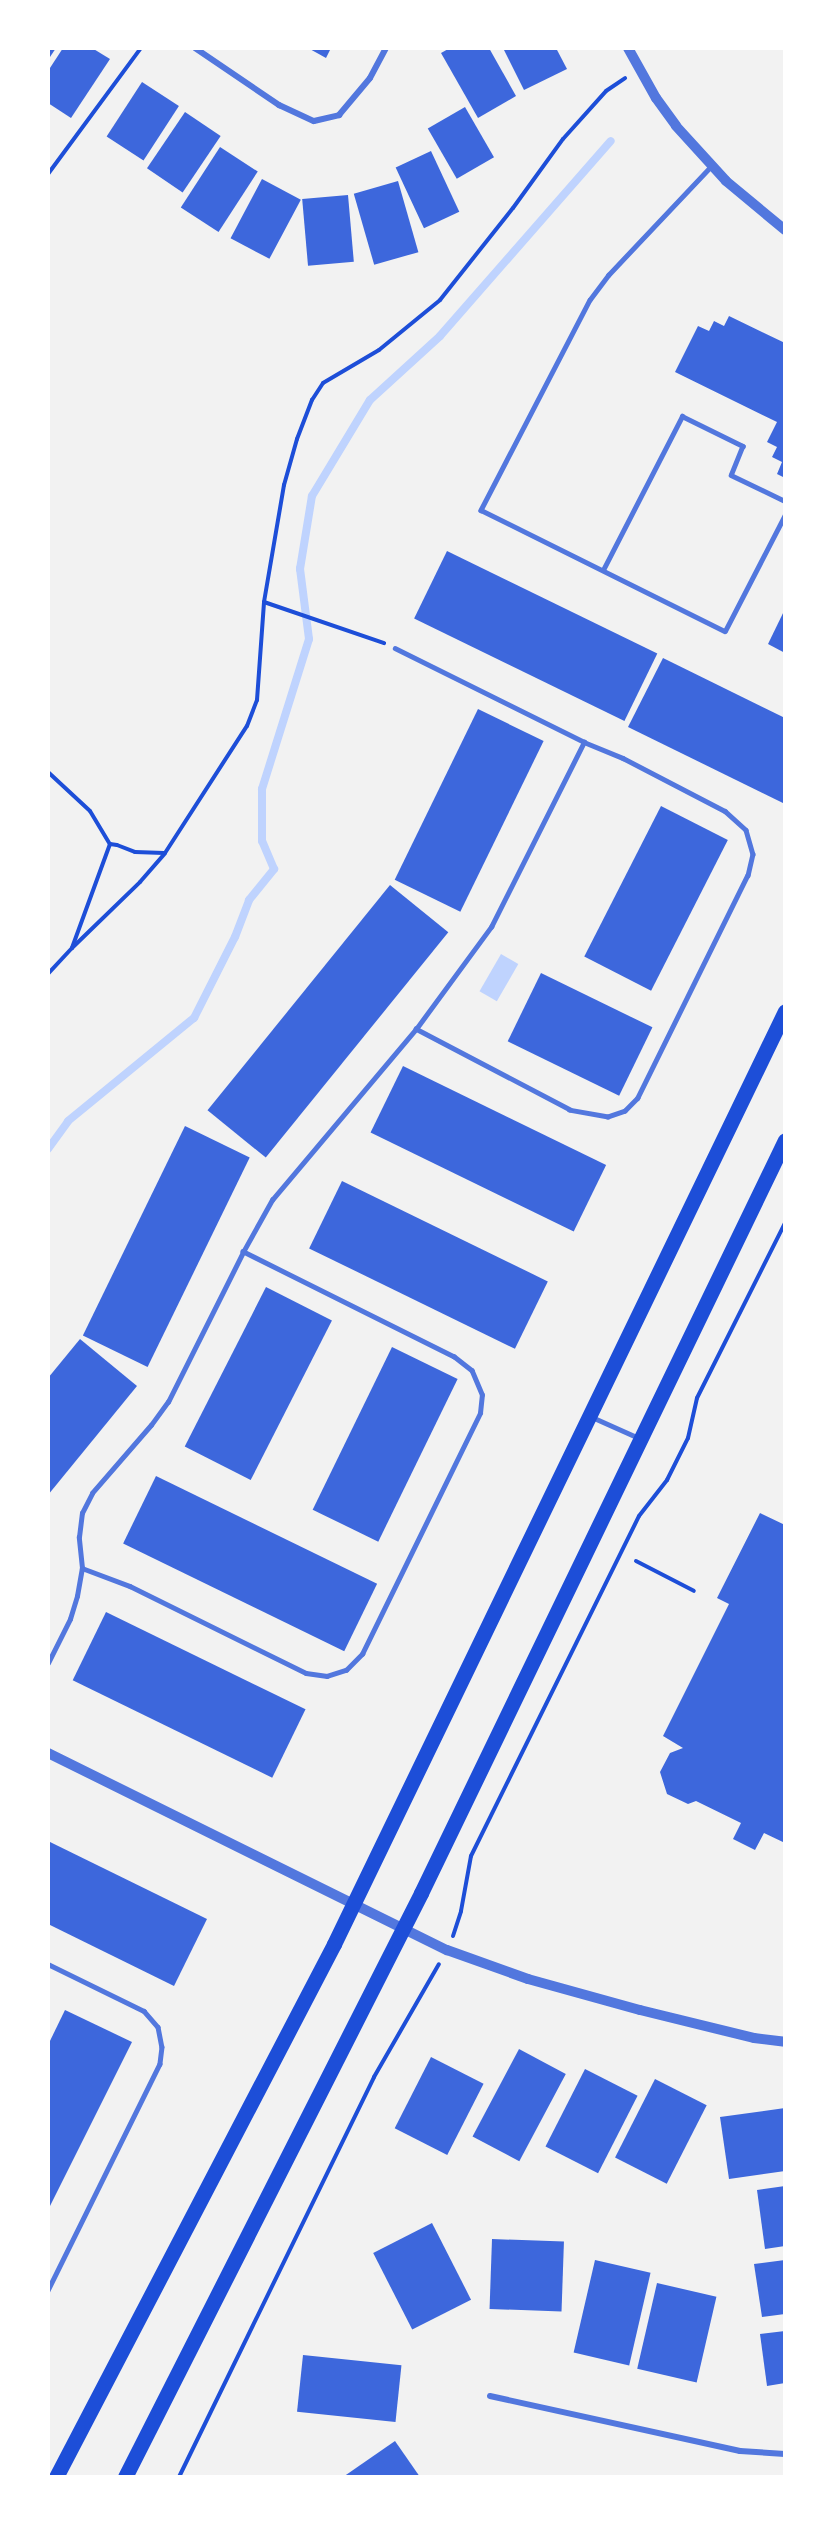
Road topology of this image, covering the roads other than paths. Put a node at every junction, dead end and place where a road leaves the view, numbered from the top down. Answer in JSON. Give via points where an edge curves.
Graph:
{"nodes":[{"id":1,"x":195,"y":48,"type":"edge"},
{"id":2,"x":386,"y":48,"type":"edge"},
{"id":3,"x":628,"y":48,"type":"edge"},
{"id":4,"x":712,"y":166,"type":"junction"},
{"id":5,"x":785,"y":230,"type":"edge"},
{"id":6,"x":785,"y":501,"type":"edge"},
{"id":7,"x":785,"y":515,"type":"edge"},
{"id":8,"x":603,"y":570,"type":"junction"},
{"id":9,"x":395,"y":648,"type":"road end"},
{"id":10,"x":584,"y":742,"type":"junction"},
{"id":11,"x":785,"y":1011,"type":"edge"},
{"id":12,"x":416,"y":1029,"type":"junction"},
{"id":13,"x":785,"y":1140,"type":"edge"},
{"id":14,"x":243,"y":1252,"type":"junction"},
{"id":15,"x":589,"y":1416,"type":"junction"},
{"id":16,"x":642,"y":1439,"type":"junction"},
{"id":17,"x":82,"y":1568,"type":"junction"},
{"id":18,"x":48,"y":1663,"type":"edge"},
{"id":19,"x":48,"y":1753,"type":"edge"},
{"id":20,"x":353,"y":1903,"type":"junction"},
{"id":21,"x":403,"y":1928,"type":"junction"},
{"id":22,"x":48,"y":1964,"type":"edge"},
{"id":23,"x":785,"y":2042,"type":"edge"},
{"id":24,"x":48,"y":2291,"type":"edge"},
{"id":25,"x":490,"y":2396,"type":"dead end"},
{"id":26,"x":785,"y":2454,"type":"edge"},
{"id":27,"x":56,"y":2477,"type":"edge"},
{"id":28,"x":126,"y":2477,"type":"edge"}],
"edges":[{"from":1,"to":2,"type":"street","via":[[279,105],[314,121],[339,115],[370,78]]},
{"from":3,"to":4,"type":"street","via":[[676,126]]},
{"from":4,"to":5,"type":"street"},
{"from":4,"to":8,"type":"lane","via":[[590,300],[481,510]]},
{"from":6,"to":8,"type":"lane","via":[[731,475],[743,446],[682,416]]},
{"from":7,"to":8,"type":"lane","via":[[725,631]]},
{"from":9,"to":10,"type":"lane"},
{"from":10,"to":12,"type":"lane","via":[[491,927]]},
{"from":10,"to":12,"type":"lane","via":[[725,811],[746,830],[753,854],[748,875],[638,1098],[625,1111],[608,1117],[570,1110]]},
{"from":11,"to":15,"type":"main road"},
{"from":12,"to":14,"type":"lane","via":[[272,1200]]},
{"from":13,"to":16,"type":"main road"},
{"from":14,"to":17,"type":"lane","via":[[168,1402],[87,1503],[79,1537]]},
{"from":14,"to":17,"type":"lane","via":[[454,1357],[472,1371],[482,1395],[480,1413],[362,1654],[346,1670],[327,1676],[306,1673],[130,1586]]},
{"from":15,"to":16,"type":"lane"},
{"from":15,"to":20,"type":"main road"},
{"from":16,"to":21,"type":"main road"},
{"from":17,"to":18,"type":"lane","via":[[70,1619]]},
{"from":19,"to":20,"type":"street"},
{"from":20,"to":21,"type":"street"},
{"from":20,"to":27,"type":"main road"},
{"from":21,"to":23,"type":"street","via":[[447,1950],[528,1979],[743,2036]]},
{"from":21,"to":28,"type":"main road"},
{"from":22,"to":24,"type":"lane","via":[[144,2011],[159,2027],[162,2047],[160,2064]]},
{"from":25,"to":26,"type":"street","via":[[740,2451]]}]}
